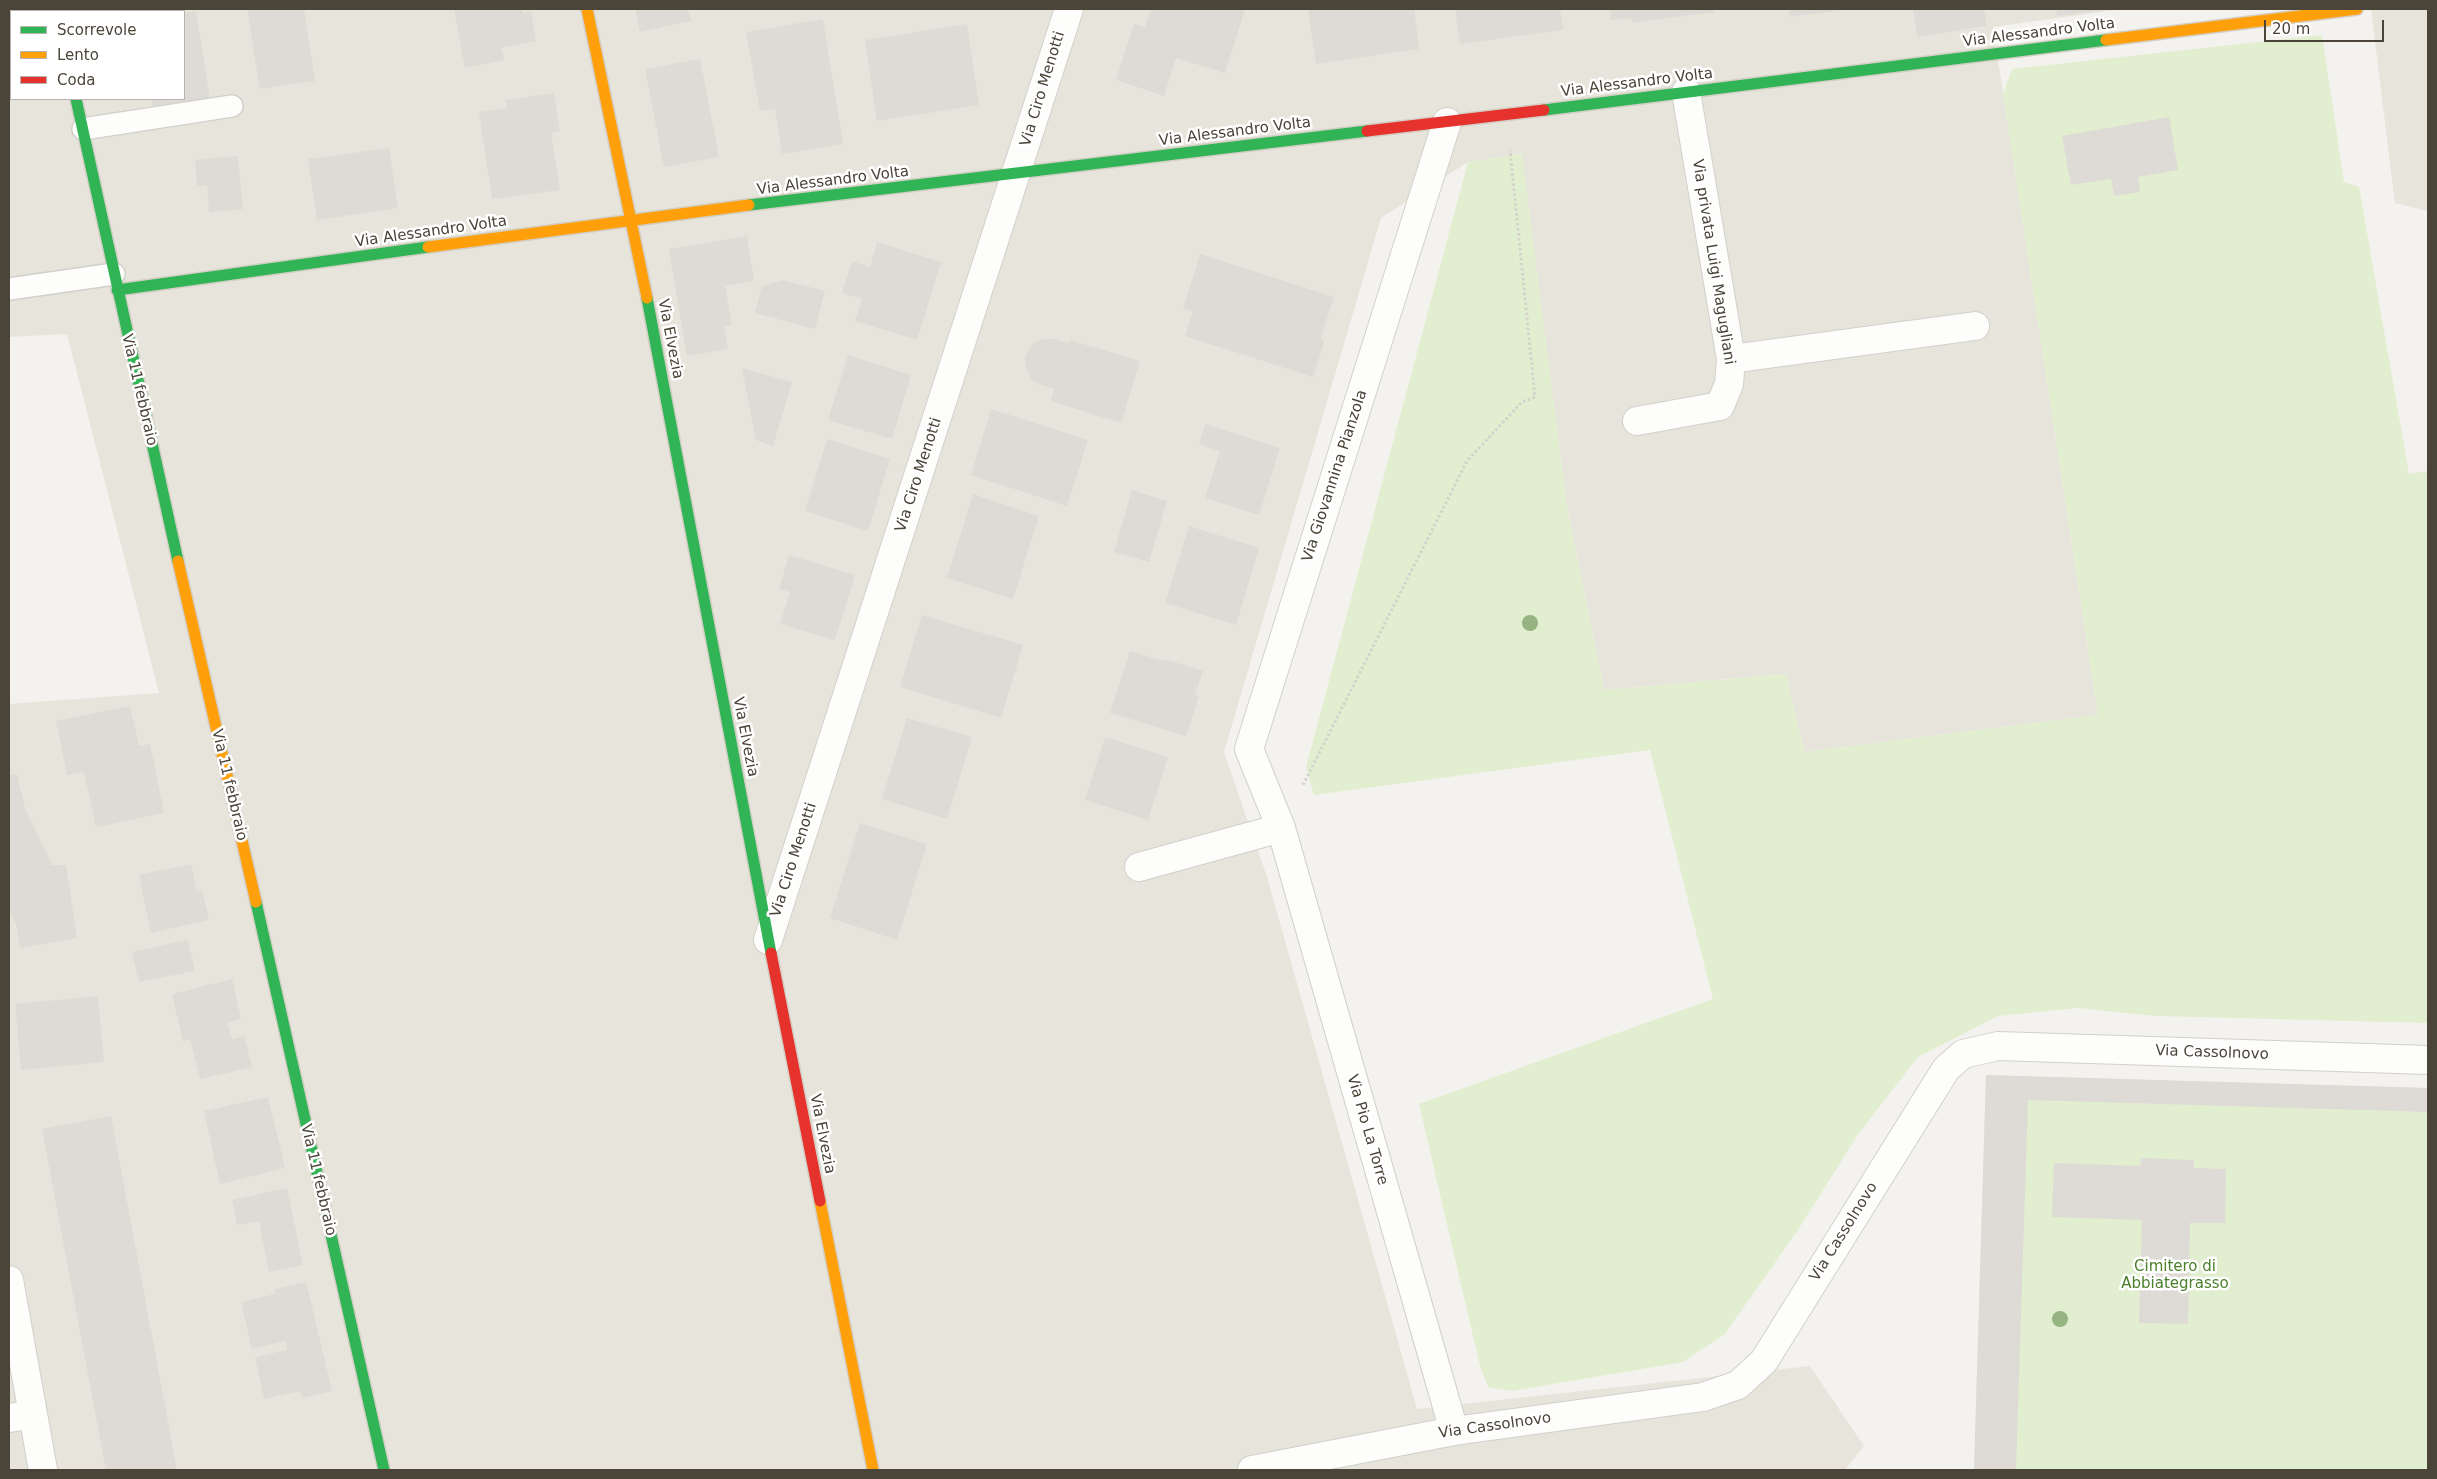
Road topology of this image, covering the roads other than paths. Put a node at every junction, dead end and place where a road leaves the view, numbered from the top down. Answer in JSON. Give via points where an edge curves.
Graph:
{"nodes":[{"id":1,"x":587,"y":9,"type":"edge"},
{"id":2,"x":1068,"y":9,"type":"edge"},
{"id":3,"x":2357,"y":9,"type":"edge"},
{"id":4,"x":1686,"y":92,"type":"junction"},
{"id":5,"x":76,"y":100,"type":"edge"},
{"id":6,"x":232,"y":106,"type":"dead end"},
{"id":7,"x":1447,"y":122,"type":"junction"},
{"id":8,"x":82,"y":129,"type":"junction"},
{"id":9,"x":1016,"y":174,"type":"junction"},
{"id":10,"x":632,"y":219,"type":"junction"},
{"id":11,"x":115,"y":282,"type":"junction"},
{"id":12,"x":9,"y":289,"type":"edge"},
{"id":13,"x":1974,"y":326,"type":"dead end"},
{"id":14,"x":1731,"y":359,"type":"junction"},
{"id":15,"x":1637,"y":421,"type":"dead end"},
{"id":16,"x":1281,"y":828,"type":"junction"},
{"id":17,"x":1139,"y":868,"type":"dead end"},
{"id":18,"x":768,"y":940,"type":"junction"},
{"id":19,"x":2428,"y":1060,"type":"edge"},
{"id":20,"x":9,"y":1280,"type":"edge"},
{"id":21,"x":21,"y":1416,"type":"edge"},
{"id":22,"x":1454,"y":1431,"type":"junction"},
{"id":23,"x":44,"y":1470,"type":"edge"},
{"id":24,"x":384,"y":1470,"type":"edge"},
{"id":25,"x":873,"y":1470,"type":"edge"},
{"id":26,"x":1252,"y":1470,"type":"edge"}],
"edges":[{"from":1,"to":10,"type":"street","name":"Via Elvezia"},
{"from":2,"to":9,"type":"street","name":"Via Ciro Menotti"},
{"from":3,"to":4,"type":"street","name":"Via Alessandro Volta"},
{"from":4,"to":7,"type":"street","name":"Via Alessandro Volta"},
{"from":4,"to":14,"type":"street","name":"Via privata Luigi Magugliani"},
{"from":5,"to":8,"type":"street","name":"Via 11 febbraio"},
{"from":6,"to":8,"type":"lane"},
{"from":7,"to":9,"type":"street","name":"Via Alessandro Volta"},
{"from":7,"to":16,"type":"street","name":"Via Giovannina Pianzola","via":[[1248,749]]},
{"from":8,"to":11,"type":"street","name":"Via 11 febbraio"},
{"from":9,"to":10,"type":"street","name":"Via Alessandro Volta"},
{"from":9,"to":18,"type":"street","name":"Via Ciro Menotti"},
{"from":10,"to":11,"type":"street","name":"Via Alessandro Volta"},
{"from":10,"to":18,"type":"street","name":"Via Elvezia"},
{"from":11,"to":12,"type":"lane"},
{"from":11,"to":24,"type":"street","name":"Via 11 febbraio"},
{"from":13,"to":14,"type":"street"},
{"from":14,"to":15,"type":"street","name":"Via privata Luigi Magugliani","via":[[1729,384],[1720,406]]},
{"from":16,"to":17,"type":"street"},
{"from":16,"to":22,"type":"street","name":"Via Pio La Torre"},
{"from":18,"to":25,"type":"street","name":"Via Elvezia"},
{"from":19,"to":22,"type":"street","name":"Via Cassolnovo","via":[[1998,1046],[1963,1054],[1946,1069],[1764,1361],[1738,1385],[1704,1397]]},
{"from":20,"to":21,"type":"street"},
{"from":21,"to":23,"type":"street"},
{"from":22,"to":26,"type":"street","name":"Via Cassolnovo"}]}
